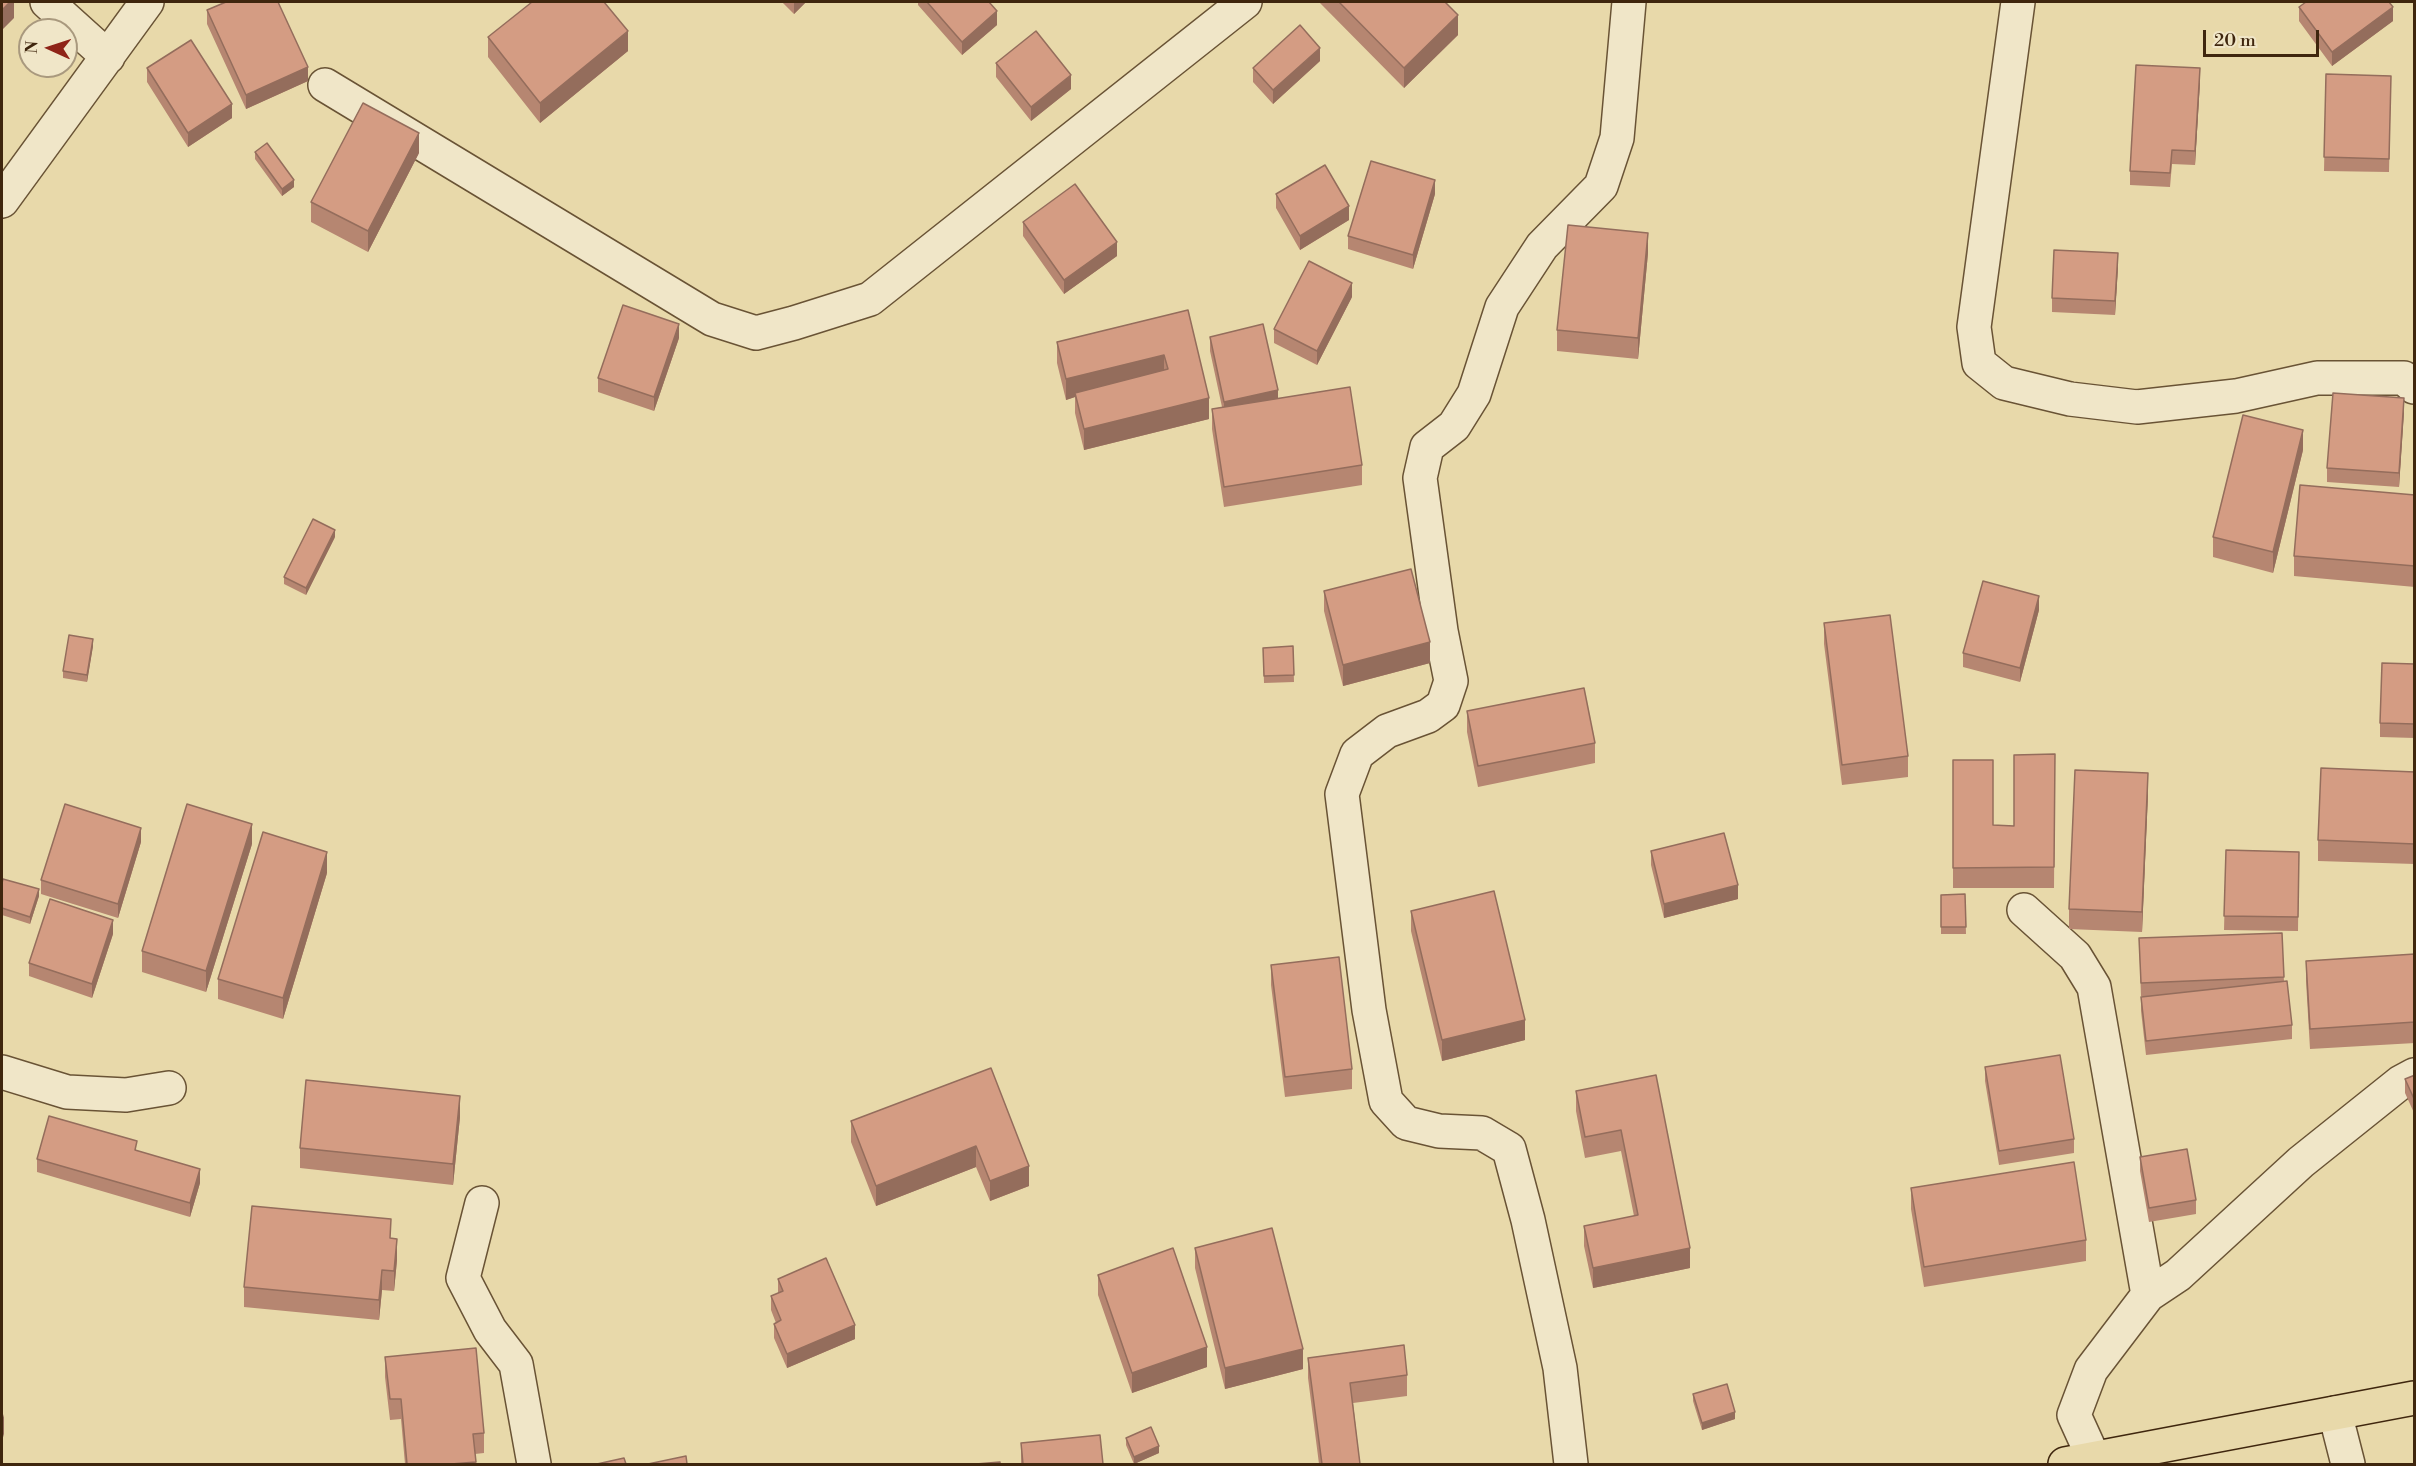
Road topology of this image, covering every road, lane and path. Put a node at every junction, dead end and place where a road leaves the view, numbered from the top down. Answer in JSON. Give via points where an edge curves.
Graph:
{"nodes":[{"id":1,"x":47,"y":2,"type":"edge"},
{"id":2,"x":147,"y":2,"type":"edge"},
{"id":3,"x":1245,"y":2,"type":"edge"},
{"id":4,"x":1629,"y":2,"type":"edge"},
{"id":5,"x":2018,"y":2,"type":"edge"},
{"id":6,"x":108,"y":57,"type":"junction"},
{"id":7,"x":325,"y":85,"type":"dead end"},
{"id":8,"x":2,"y":201,"type":"edge"},
{"id":9,"x":2415,"y":387,"type":"edge"},
{"id":10,"x":2024,"y":910,"type":"dead end"},
{"id":11,"x":2,"y":1072,"type":"edge"},
{"id":12,"x":2415,"y":1075,"type":"edge"},
{"id":13,"x":169,"y":1088,"type":"dead end"},
{"id":14,"x":482,"y":1203,"type":"dead end"},
{"id":15,"x":2148,"y":1294,"type":"junction"},
{"id":16,"x":2415,"y":1398,"type":"edge"},
{"id":17,"x":2335,"y":1413,"type":"junction"},
{"id":18,"x":2080,"y":1462,"type":"edge"},
{"id":19,"x":534,"y":1464,"type":"edge"},
{"id":20,"x":1571,"y":1464,"type":"edge"},
{"id":21,"x":2348,"y":1464,"type":"edge"}],
"edges":[{"from":1,"to":6,"type":"street"},
{"from":2,"to":6,"type":"street"},
{"from":3,"to":7,"type":"street","via":[[870,298],[756,333],[712,319]]},
{"from":4,"to":20,"type":"street","via":[[1617,138],[1601,186],[1542,246],[1502,307],[1474,394],[1454,426],[1427,447],[1420,478],[1451,681],[1443,705],[1428,716],[1387,731],[1357,754],[1342,794],[1369,1010],[1386,1101],[1406,1124],[1439,1131],[1482,1133],[1509,1149],[1560,1368]]},
{"from":5,"to":9,"type":"street","via":[[1974,327],[1979,363],[2004,383],[2070,399],[2137,407],[2236,396],[2317,378],[2404,378]]},
{"from":6,"to":8,"type":"street"},
{"from":10,"to":15,"type":"street","via":[[2074,956],[2094,987]]},
{"from":11,"to":13,"type":"street","via":[[67,1092],[126,1095]]},
{"from":12,"to":15,"type":"street","via":[[2301,1162],[2178,1275]]},
{"from":14,"to":19,"type":"street","via":[[463,1278],[490,1330],[516,1364]]},
{"from":15,"to":18,"type":"street","via":[[2091,1370],[2073,1415]]},
{"from":16,"to":17,"type":"main road"},
{"from":17,"to":18,"type":"main road"},
{"from":17,"to":21,"type":"street"}]}
